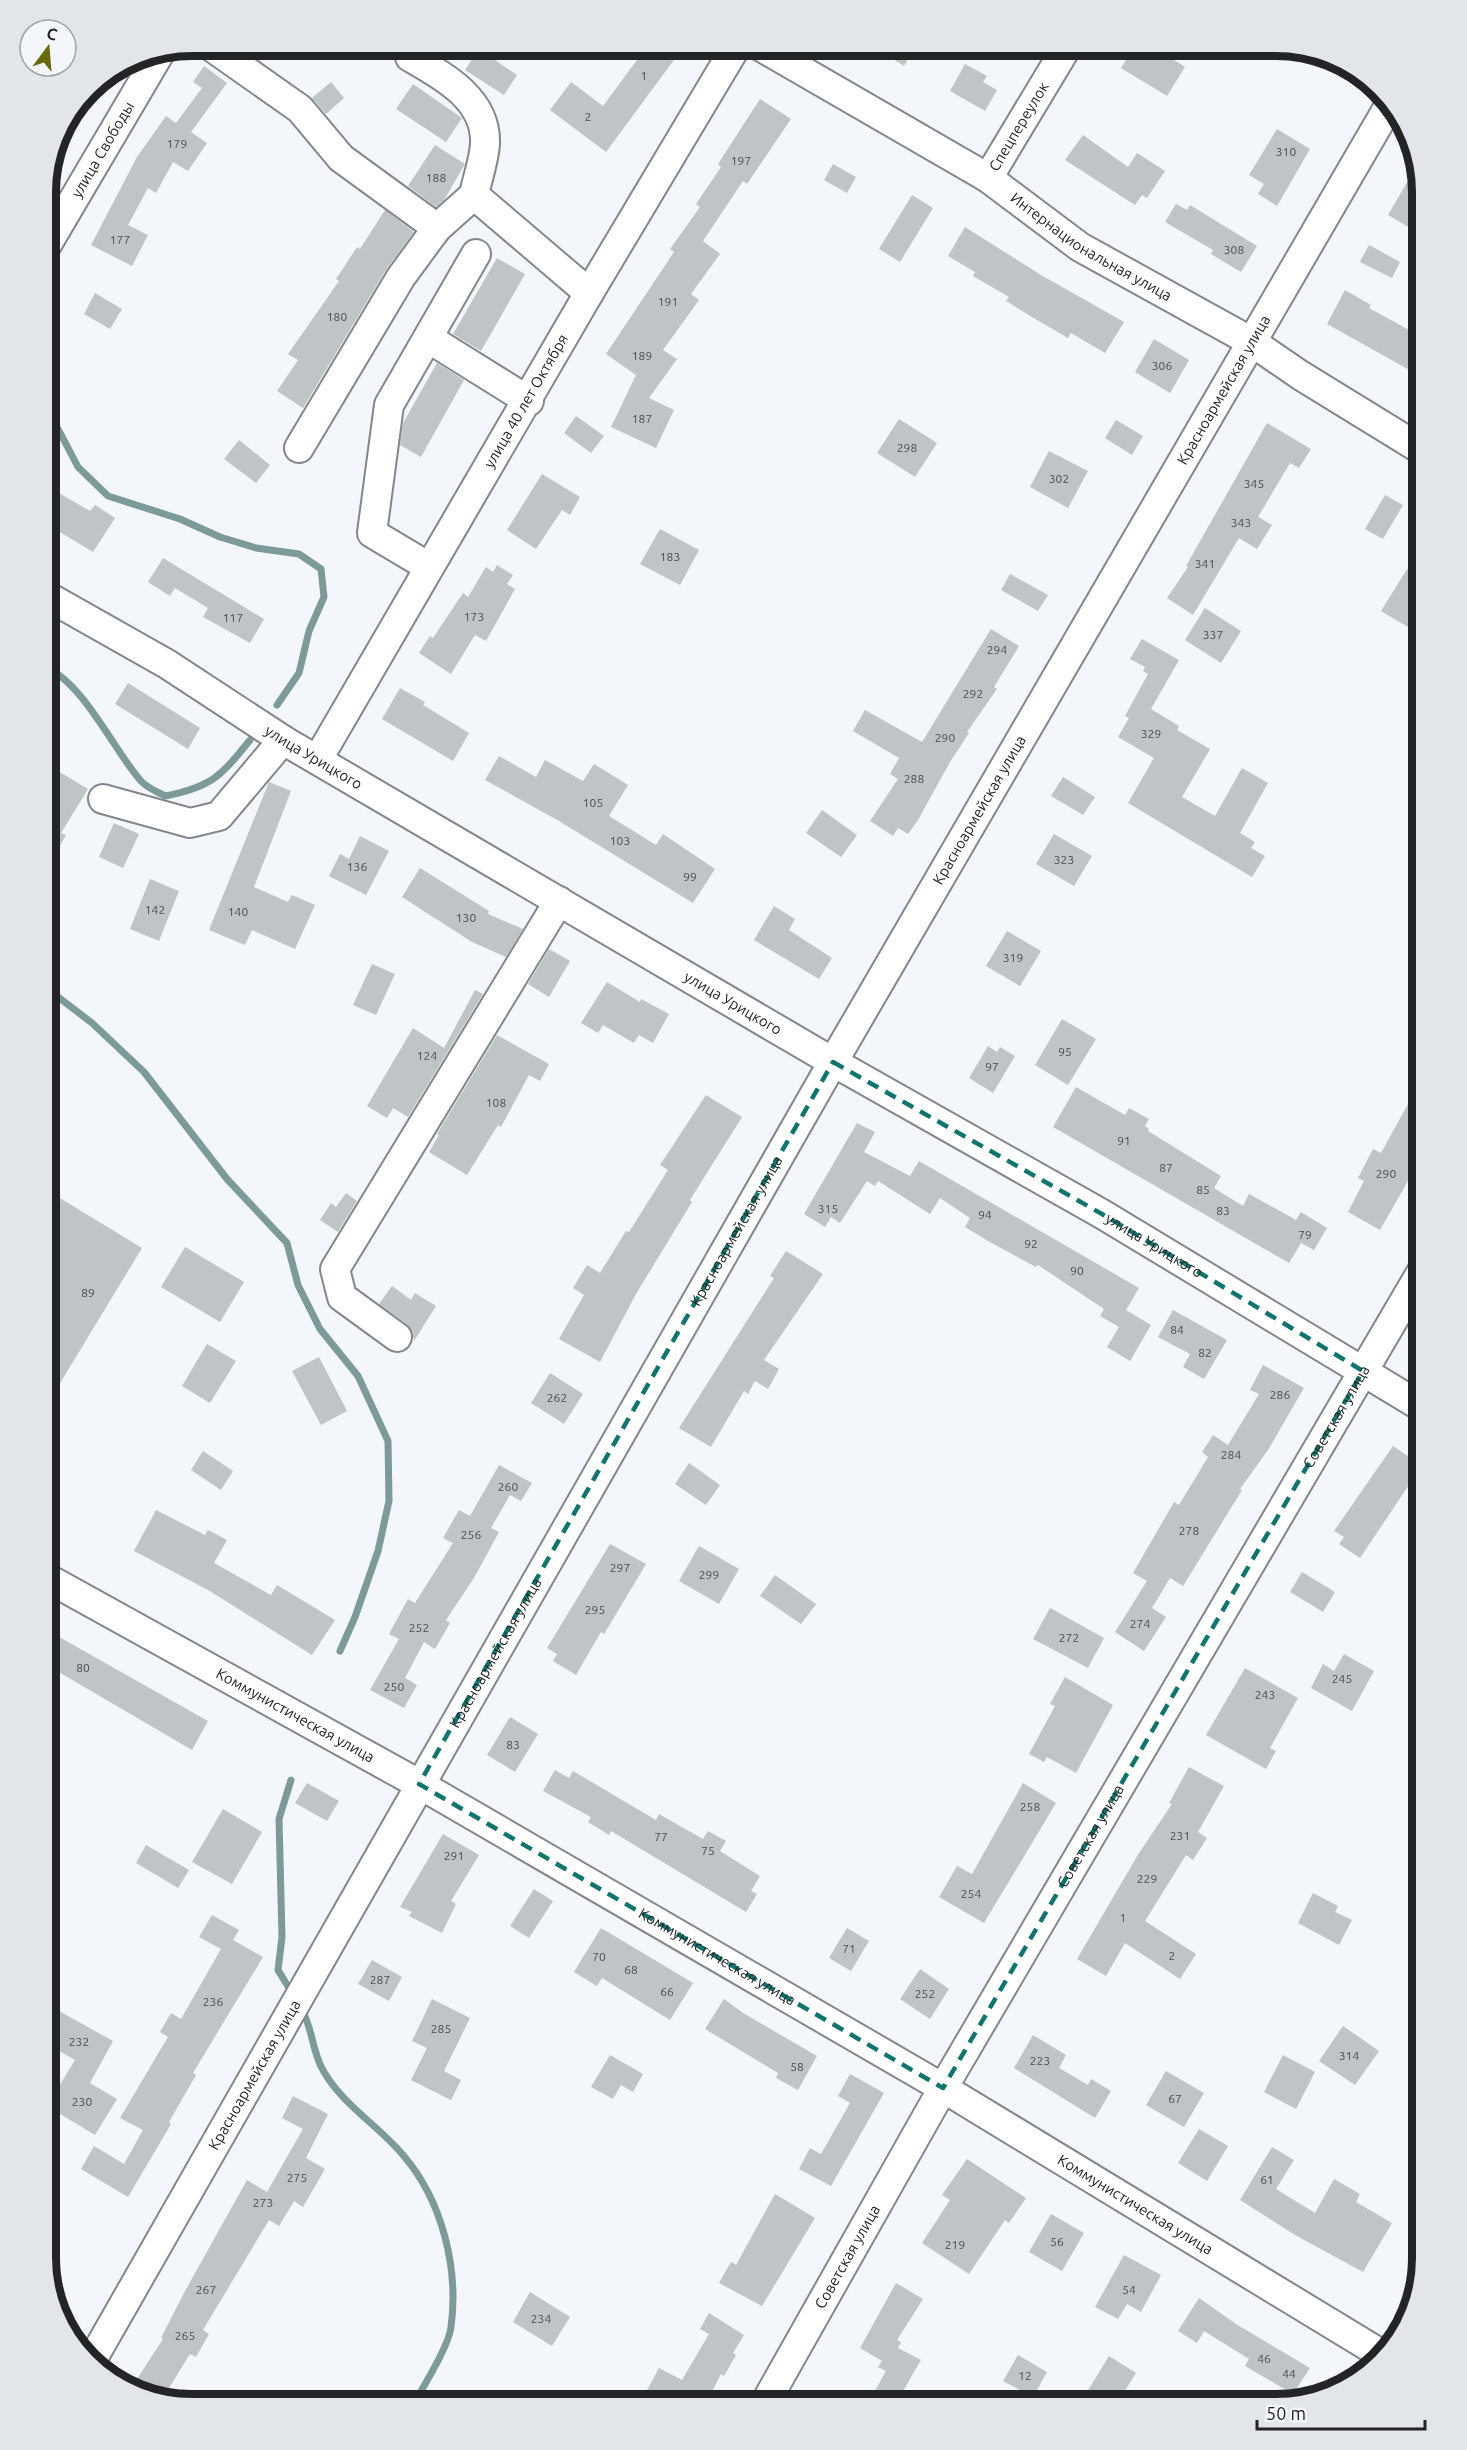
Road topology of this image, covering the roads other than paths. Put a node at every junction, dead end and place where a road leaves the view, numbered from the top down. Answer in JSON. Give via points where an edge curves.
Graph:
{"nodes":[{"id":1,"x":225,"y":56,"type":"edge"},
{"id":2,"x":730,"y":56,"type":"edge"},
{"id":3,"x":777,"y":56,"type":"edge"},
{"id":4,"x":1061,"y":56,"type":"edge"},
{"id":5,"x":410,"y":57,"type":"dead end"},
{"id":6,"x":156,"y":60,"type":"edge"},
{"id":7,"x":1386,"y":112,"type":"edge"},
{"id":8,"x":988,"y":178,"type":"junction"},
{"id":9,"x":474,"y":195,"type":"junction"},
{"id":10,"x":437,"y":228,"type":"junction"},
{"id":11,"x":56,"y":229,"type":"edge"},
{"id":12,"x":476,"y":254,"type":"dead end"},
{"id":13,"x":589,"y":293,"type":"junction"},
{"id":14,"x":428,"y":338,"type":"junction"},
{"id":15,"x":1252,"y":342,"type":"junction"},
{"id":16,"x":529,"y":401,"type":"junction"},
{"id":17,"x":1412,"y":444,"type":"edge"},
{"id":18,"x":299,"y":448,"type":"dead end"},
{"id":19,"x":429,"y":567,"type":"junction"},
{"id":20,"x":56,"y":601,"type":"edge"},
{"id":21,"x":283,"y":740,"type":"junction"},
{"id":22,"x":318,"y":759,"type":"junction"},
{"id":23,"x":103,"y":799,"type":"dead end"},
{"id":24,"x":559,"y":901,"type":"junction"},
{"id":25,"x":833,"y":1062,"type":"junction"},
{"id":26,"x":1412,"y":1288,"type":"edge"},
{"id":27,"x":397,"y":1337,"type":"dead end"},
{"id":28,"x":1363,"y":1371,"type":"junction"},
{"id":29,"x":1412,"y":1401,"type":"edge"},
{"id":30,"x":56,"y":1583,"type":"edge"},
{"id":31,"x":419,"y":1784,"type":"junction"},
{"id":32,"x":943,"y":2088,"type":"junction"},
{"id":33,"x":1375,"y":2351,"type":"edge"},
{"id":34,"x":95,"y":2354,"type":"edge"},
{"id":35,"x":770,"y":2394,"type":"edge"}],
"edges":[{"from":1,"to":10,"type":"street","via":[[300,109],[341,158]]},
{"from":2,"to":13,"type":"street","name":"улица 40 лет Октября"},
{"from":3,"to":8,"type":"street","name":"Интернациональная улица"},
{"from":4,"to":8,"type":"street","name":"Спецпереулок"},
{"from":5,"to":9,"type":"street","via":[[454,83],[478,113],[485,143]]},
{"from":6,"to":11,"type":"street","name":"улица Свободы"},
{"from":7,"to":15,"type":"street","name":"Красноармейская улица"},
{"from":8,"to":15,"type":"street","name":"Интернациональная улица","via":[[1080,247]]},
{"from":9,"to":10,"type":"street"},
{"from":9,"to":13,"type":"street"},
{"from":10,"to":18,"type":"street","via":[[401,277]]},
{"from":12,"to":14,"type":"street"},
{"from":13,"to":16,"type":"street","name":"улица 40 лет Октября"},
{"from":14,"to":16,"type":"street"},
{"from":14,"to":19,"type":"street","via":[[389,405],[372,533]]},
{"from":15,"to":17,"type":"street","name":"Интернациональная улица"},
{"from":15,"to":25,"type":"street","name":"Красноармейская улица"},
{"from":16,"to":19,"type":"street","name":"улица 40 лет Октября"},
{"from":19,"to":22,"type":"street","name":"улица 40 лет Октября"},
{"from":20,"to":21,"type":"street","name":"улица Урицкого","via":[[167,664]]},
{"from":21,"to":22,"type":"street","name":"улица Урицкого"},
{"from":21,"to":23,"type":"street","via":[[219,816],[190,823]]},
{"from":22,"to":24,"type":"street","name":"улица Урицкого"},
{"from":24,"to":25,"type":"street","name":"улица Урицкого"},
{"from":24,"to":27,"type":"street","via":[[335,1269],[342,1298]]},
{"from":25,"to":28,"type":"street","name":"улица Урицкого","via":[[1102,1214]]},
{"from":25,"to":31,"type":"street","name":"Красноармейская улица"},
{"from":26,"to":28,"type":"street","name":"Советская улица"},
{"from":28,"to":29,"type":"street","name":"улица Урицкого"},
{"from":28,"to":32,"type":"street","name":"Советская улица"},
{"from":30,"to":31,"type":"street","name":"Коммунистическая улица"},
{"from":31,"to":32,"type":"street","name":"Коммунистическая улица"},
{"from":31,"to":34,"type":"street","name":"Красноармейская улица"},
{"from":32,"to":33,"type":"street","name":"Коммунистическая улица"},
{"from":32,"to":35,"type":"street","name":"Советская улица"}]}
